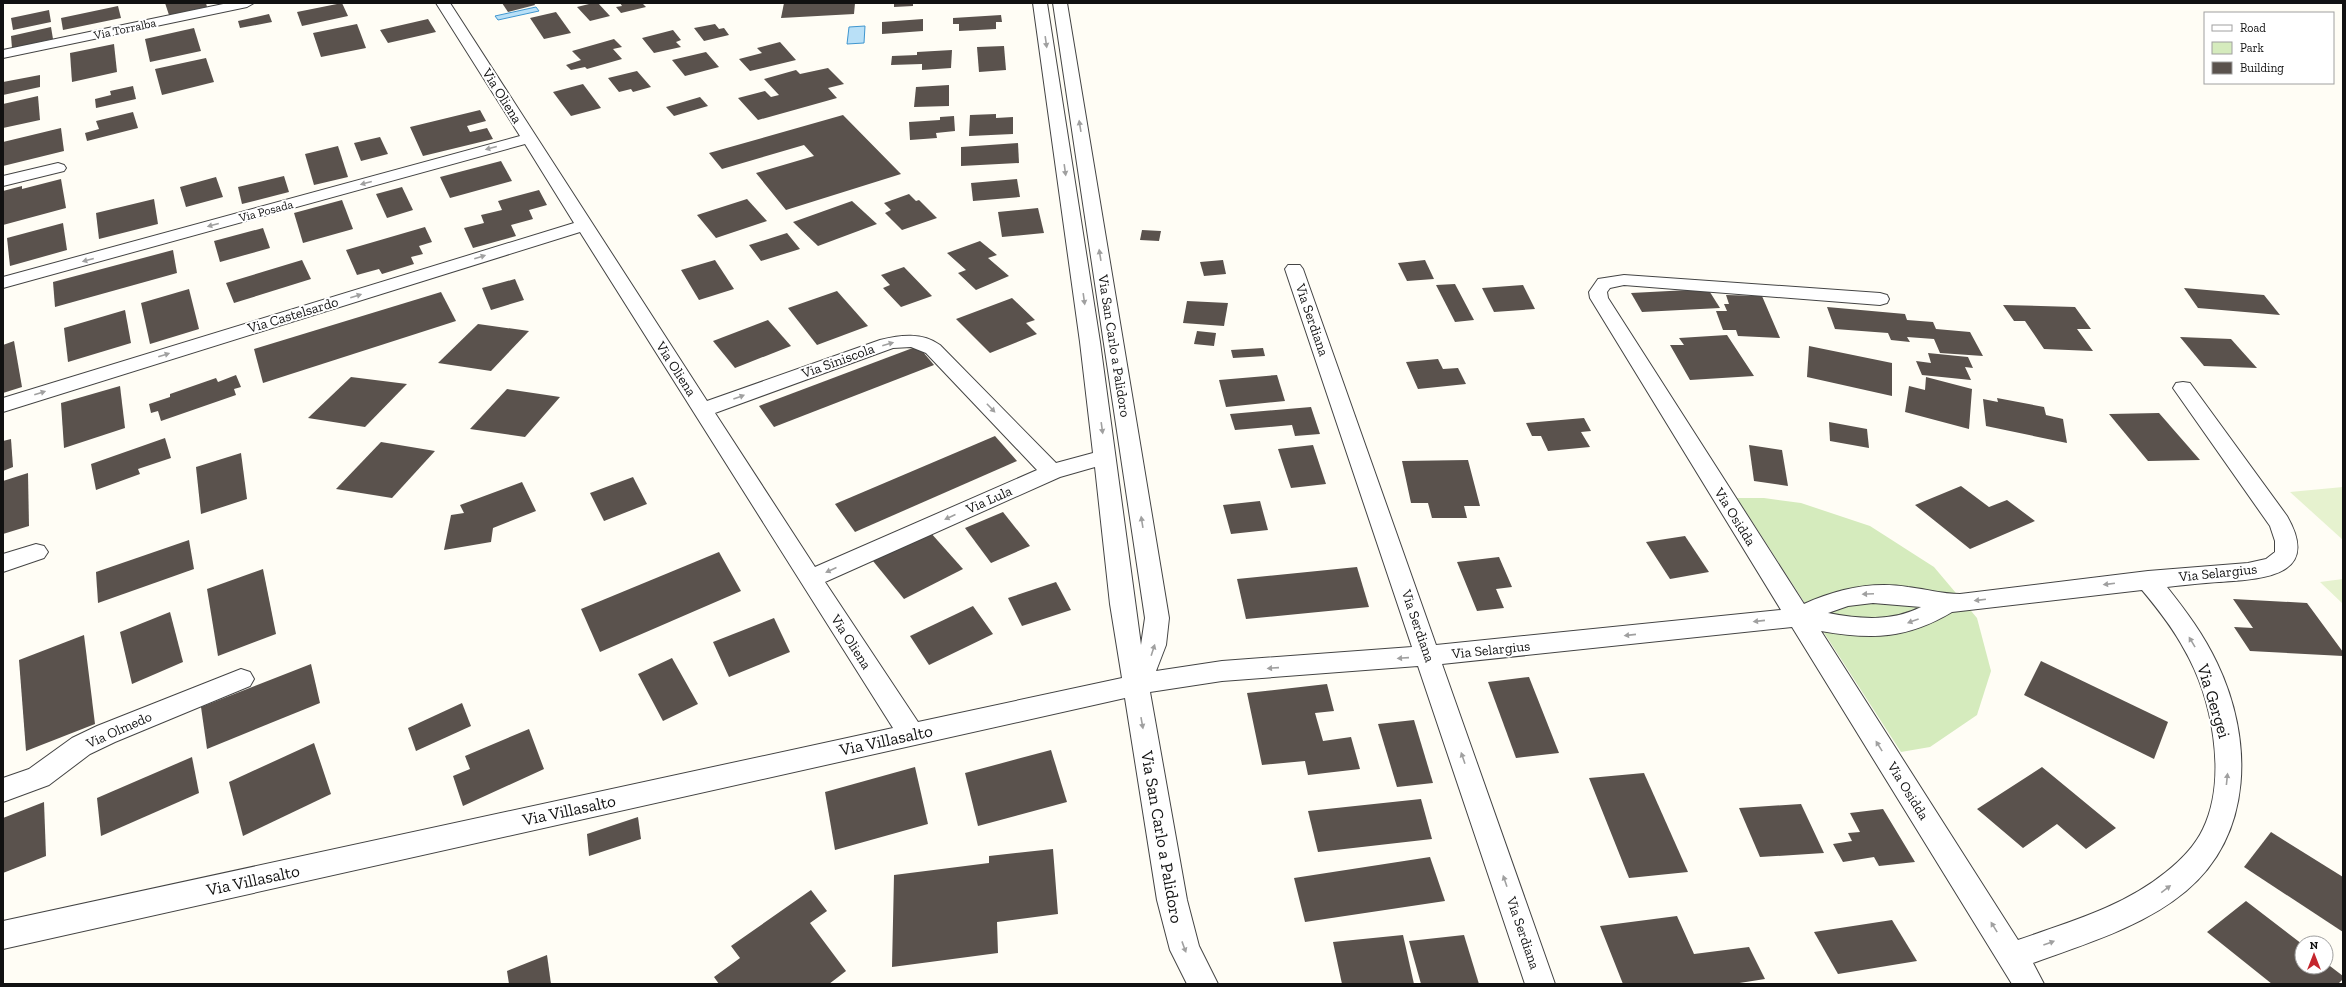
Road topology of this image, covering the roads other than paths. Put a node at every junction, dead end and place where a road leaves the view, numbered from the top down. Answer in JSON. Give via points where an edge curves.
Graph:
{"nodes":[{"id":1,"x":247,"y":3,"type":"edge"},
{"id":2,"x":442,"y":3,"type":"edge"},
{"id":3,"x":1040,"y":3,"type":"edge"},
{"id":4,"x":1060,"y":3,"type":"edge"},
{"id":5,"x":3,"y":54,"type":"edge"},
{"id":6,"x":528,"y":138,"type":"junction"},
{"id":7,"x":58,"y":168,"type":"dead end"},
{"id":8,"x":3,"y":182,"type":"edge"},
{"id":9,"x":584,"y":225,"type":"junction"},
{"id":10,"x":1294,"y":269,"type":"dead end"},
{"id":11,"x":3,"y":284,"type":"edge"},
{"id":12,"x":1880,"y":299,"type":"dead end"},
{"id":13,"x":2183,"y":388,"type":"dead end"},
{"id":14,"x":3,"y":405,"type":"edge"},
{"id":15,"x":702,"y":410,"type":"junction"},
{"id":16,"x":1106,"y":458,"type":"junction"},
{"id":17,"x":1052,"y":472,"type":"junction"},
{"id":18,"x":36,"y":552,"type":"dead end"},
{"id":19,"x":3,"y":563,"type":"edge"},
{"id":20,"x":810,"y":579,"type":"junction"},
{"id":21,"x":2148,"y":580,"type":"junction"},
{"id":22,"x":1948,"y":603,"type":"junction"},
{"id":23,"x":1798,"y":617,"type":"junction"},
{"id":24,"x":1428,"y":656,"type":"junction"},
{"id":25,"x":242,"y":679,"type":"dead end"},
{"id":26,"x":1136,"y":685,"type":"junction"},
{"id":27,"x":912,"y":735,"type":"junction"},
{"id":28,"x":3,"y":790,"type":"edge"},
{"id":29,"x":3,"y":935,"type":"edge"},
{"id":30,"x":2012,"y":956,"type":"junction"},
{"id":31,"x":1203,"y":984,"type":"edge"},
{"id":32,"x":1540,"y":984,"type":"edge"},
{"id":33,"x":2029,"y":984,"type":"edge"}],
"edges":[{"from":1,"to":5,"type":"street","name":"Via Torralba"},
{"from":2,"to":6,"type":"street","name":"Via Oliena"},
{"from":3,"to":16,"type":"street","name":"Via San Carlo a Palidoro","one_way":true},
{"from":26,"to":4,"type":"street","name":"Via San Carlo a Palidoro","one_way":true,"via":[[1152,654],[1156,638],[1156,618]]},
{"from":6,"to":9,"type":"street","name":"Via Oliena"},
{"from":6,"to":11,"type":"street","name":"Via Posada","one_way":true},
{"from":7,"to":8,"type":"street"},
{"from":14,"to":9,"type":"street","name":"Via Castelsardo","one_way":true},
{"from":9,"to":15,"type":"street","name":"Via Oliena"},
{"from":10,"to":24,"type":"street","name":"Via Serdiana"},
{"from":12,"to":23,"type":"street","name":"Via Osidda","via":[[1624,280],[1609,281],[1598,289],[1603,305]]},
{"from":13,"to":21,"type":"street","name":"Via Selargius","via":[[2279,522],[2287,547],[2281,561],[2263,568]]},
{"from":15,"to":17,"type":"street","name":"Via Siniscola","one_way":true,"via":[[898,341],[921,342],[930,346]]},
{"from":15,"to":20,"type":"street","name":"Via Oliena"},
{"from":16,"to":17,"type":"street","name":"Via Lula"},
{"from":16,"to":26,"type":"street","name":"Via San Carlo a Palidoro","via":[[1122,604]]},
{"from":17,"to":20,"type":"street","name":"Via Lula","one_way":true},
{"from":18,"to":19,"type":"street"},
{"from":20,"to":27,"type":"street","name":"Via Oliena"},
{"from":21,"to":22,"type":"street","name":"Via Selargius","one_way":true},
{"from":30,"to":21,"type":"street","name":"Via Gergei","one_way":true,"via":[[2101,924],[2159,894],[2193,865],[2216,832],[2229,761],[2225,726],[2206,668],[2194,644]]},
{"from":22,"to":23,"type":"street","one_way":true,"via":[[1902,595],[1864,594],[1845,596]]},
{"from":22,"to":23,"type":"street","one_way":true,"via":[[1919,618],[1886,627],[1844,625]]},
{"from":23,"to":24,"type":"street","name":"Via Selargius","one_way":true},
{"from":30,"to":23,"type":"street","name":"Via Osidda","one_way":true},
{"from":24,"to":26,"type":"street","name":"Via Selargius","one_way":true,"via":[[1222,672]]},
{"from":32,"to":24,"type":"street","name":"Via Serdiana","one_way":true},
{"from":25,"to":28,"type":"street","name":"Via Olmedo","via":[[106,734],[71,753],[39,777]]},
{"from":26,"to":27,"type":"street","name":"Via Villasalto"},
{"from":26,"to":31,"type":"street","name":"Via San Carlo a Palidoro","one_way":true,"via":[[1178,928],[1184,950]]},
{"from":27,"to":29,"type":"street","name":"Via Villasalto"},
{"from":30,"to":33,"type":"street","name":"Via Osidda"}]}
